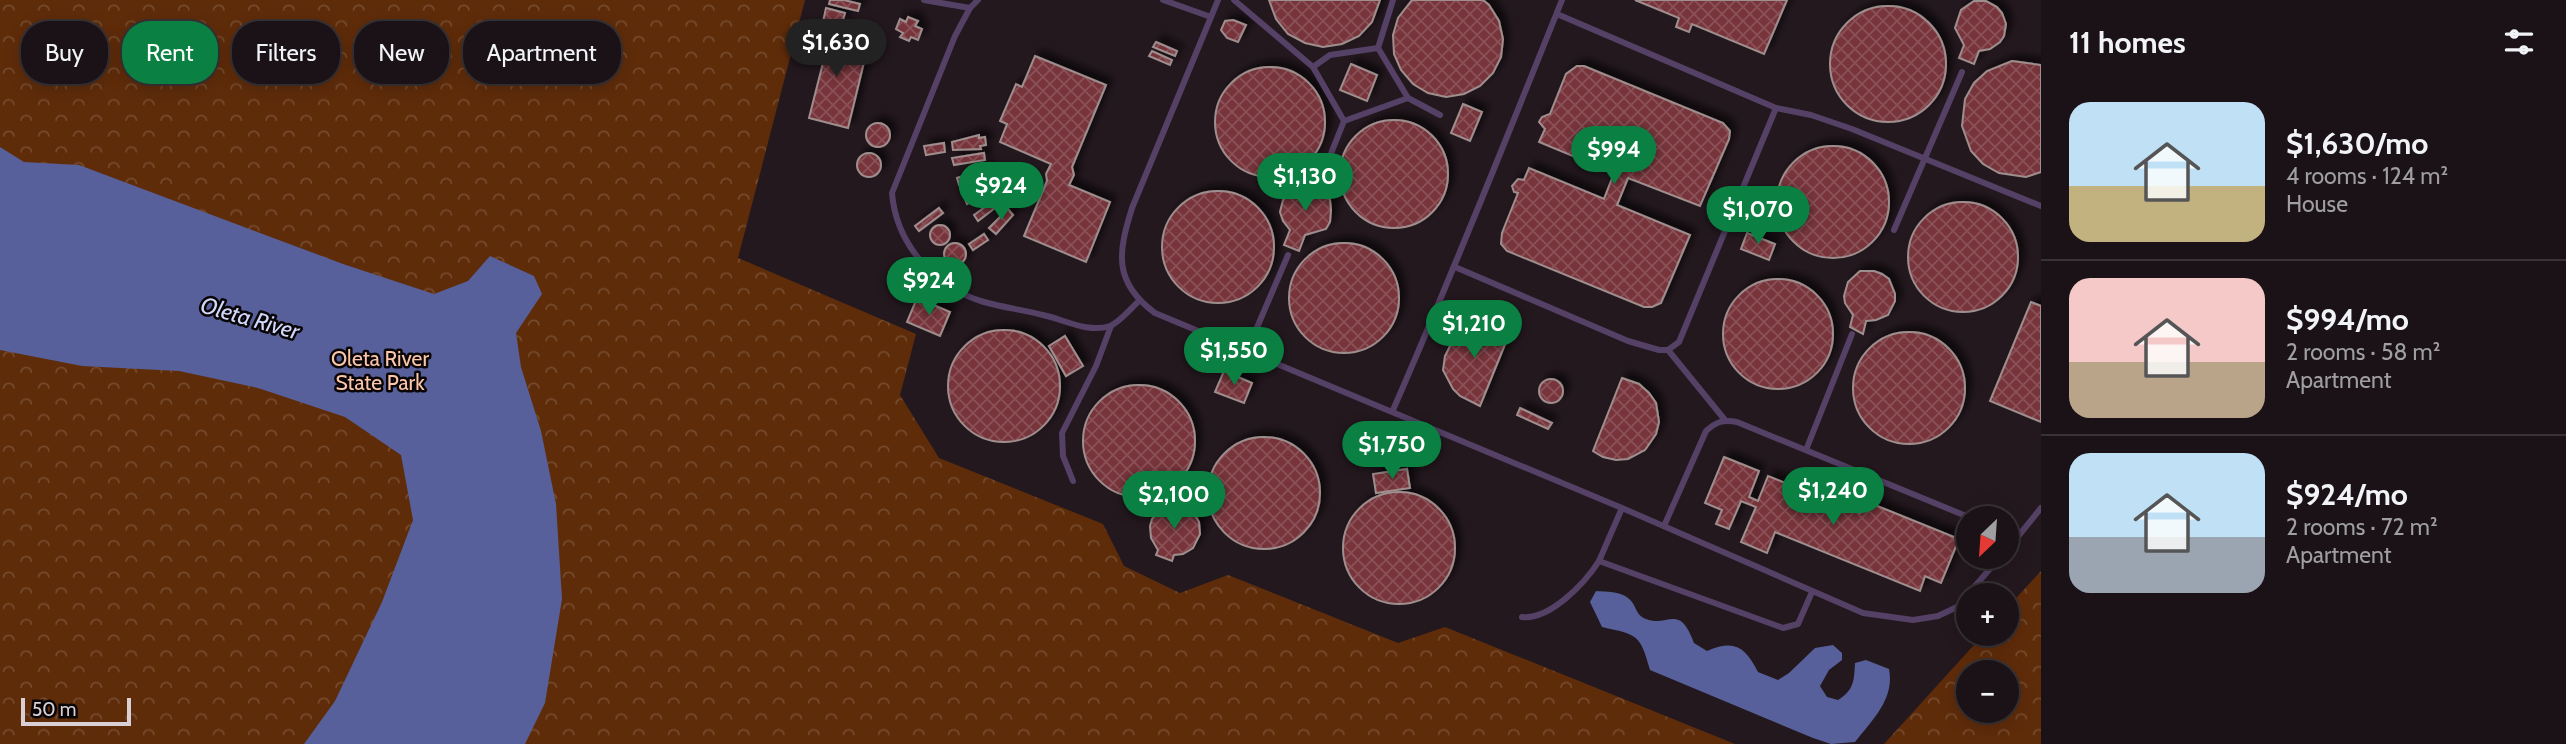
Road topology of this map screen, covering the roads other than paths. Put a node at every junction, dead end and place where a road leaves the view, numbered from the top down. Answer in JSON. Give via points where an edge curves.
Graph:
{"nodes":[{"id":1,"x":924,"y":0,"type":"edge"},
{"id":2,"x":978,"y":0,"type":"edge"},
{"id":3,"x":1163,"y":0,"type":"edge"},
{"id":4,"x":1218,"y":0,"type":"edge"},
{"id":5,"x":1234,"y":0,"type":"edge"},
{"id":6,"x":1393,"y":0,"type":"edge"},
{"id":7,"x":1562,"y":0,"type":"edge"},
{"id":8,"x":970,"y":8,"type":"junction"},
{"id":9,"x":1557,"y":14,"type":"junction"},
{"id":10,"x":1211,"y":17,"type":"junction"},
{"id":11,"x":1378,"y":48,"type":"junction"},
{"id":12,"x":1313,"y":66,"type":"junction"},
{"id":13,"x":1962,"y":72,"type":"dead end"},
{"id":14,"x":1408,"y":98,"type":"junction"},
{"id":15,"x":1776,"y":107,"type":"junction"},
{"id":16,"x":1440,"y":115,"type":"dead end"},
{"id":17,"x":1344,"y":121,"type":"junction"},
{"id":18,"x":1924,"y":159,"type":"junction"},
{"id":19,"x":1320,"y":181,"type":"dead end"},
{"id":20,"x":2041,"y":206,"type":"edge"},
{"id":21,"x":1894,"y":230,"type":"dead end"},
{"id":22,"x":1288,"y":255,"type":"dead end"},
{"id":23,"x":1455,"y":267,"type":"junction"},
{"id":24,"x":1139,"y":301,"type":"junction"},
{"id":25,"x":1111,"y":326,"type":"junction"},
{"id":26,"x":1852,"y":334,"type":"dead end"},
{"id":27,"x":1668,"y":349,"type":"junction"},
{"id":28,"x":1247,"y":351,"type":"junction"},
{"id":29,"x":1393,"y":410,"type":"junction"},
{"id":30,"x":1725,"y":420,"type":"junction"},
{"id":31,"x":1806,"y":450,"type":"junction"},
{"id":32,"x":1073,"y":481,"type":"dead end"},
{"id":33,"x":1622,"y":508,"type":"junction"},
{"id":34,"x":2041,"y":508,"type":"edge"},
{"id":35,"x":1956,"y":511,"type":"edge"},
{"id":36,"x":1664,"y":526,"type":"junction"},
{"id":37,"x":2020,"y":534,"type":"edge"},
{"id":38,"x":1599,"y":561,"type":"junction"},
{"id":39,"x":1990,"y":569,"type":"edge"},
{"id":40,"x":1812,"y":592,"type":"junction"},
{"id":41,"x":1522,"y":617,"type":"dead end"}],
"edges":[{"from":1,"to":8,"type":"lane"},
{"from":2,"to":8,"type":"lane"},
{"from":3,"to":10,"type":"lane"},
{"from":4,"to":10,"type":"lane"},
{"from":5,"to":12,"type":"lane"},
{"from":6,"to":11,"type":"lane"},
{"from":7,"to":9,"type":"lane"},
{"from":8,"to":25,"type":"lane","via":[[892,193],[898,225],[920,260],[948,286],[983,302],[1083,327]]},
{"from":9,"to":15,"type":"lane"},
{"from":9,"to":23,"type":"lane"},
{"from":10,"to":24,"type":"lane","via":[[1124,237],[1123,269]]},
{"from":11,"to":12,"type":"lane","via":[[1330,55]]},
{"from":11,"to":14,"type":"lane"},
{"from":12,"to":17,"type":"lane"},
{"from":13,"to":18,"type":"lane"},
{"from":14,"to":16,"type":"lane"},
{"from":14,"to":17,"type":"lane"},
{"from":15,"to":18,"type":"lane","via":[[1821,118]]},
{"from":15,"to":27,"type":"lane","via":[[1679,342]]},
{"from":17,"to":19,"type":"lane"},
{"from":18,"to":20,"type":"lane"},
{"from":18,"to":21,"type":"lane"},
{"from":22,"to":28,"type":"lane"},
{"from":23,"to":27,"type":"lane","via":[[1628,341]]},
{"from":23,"to":29,"type":"lane"},
{"from":24,"to":25,"type":"lane"},
{"from":24,"to":28,"type":"lane","via":[[1155,313]]},
{"from":25,"to":32,"type":"lane","via":[[1062,433],[1063,456]]},
{"from":26,"to":31,"type":"lane"},
{"from":27,"to":30,"type":"lane"},
{"from":28,"to":29,"type":"lane"},
{"from":29,"to":33,"type":"lane"},
{"from":30,"to":31,"type":"lane"},
{"from":30,"to":36,"type":"lane","via":[[1706,432]]},
{"from":31,"to":35,"type":"lane"},
{"from":33,"to":36,"type":"lane"},
{"from":33,"to":38,"type":"lane"},
{"from":34,"to":37,"type":"lane"},
{"from":36,"to":40,"type":"lane"},
{"from":38,"to":40,"type":"lane","via":[[1783,628],[1798,624]]},
{"from":38,"to":41,"type":"lane","via":[[1589,577],[1556,605]]},
{"from":39,"to":40,"type":"lane","via":[[1957,607],[1913,620],[1863,613]]}]}
